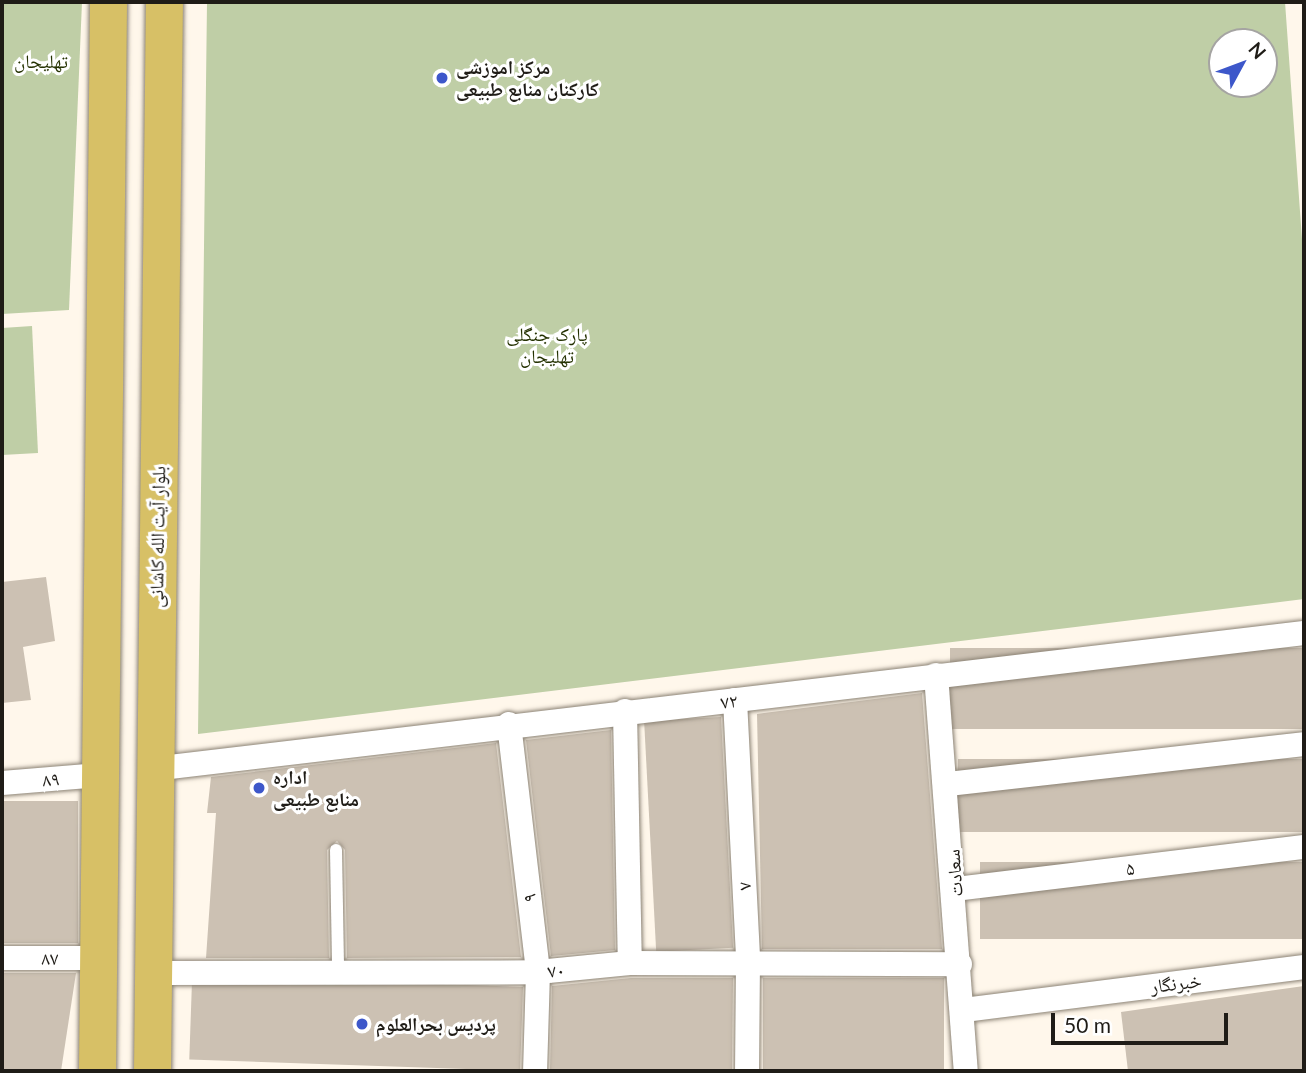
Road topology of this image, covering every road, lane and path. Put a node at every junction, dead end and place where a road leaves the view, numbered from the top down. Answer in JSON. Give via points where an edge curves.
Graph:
{"nodes":[{"id":1,"x":108,"y":2,"type":"edge"},
{"id":2,"x":164,"y":2,"type":"edge"},
{"id":3,"x":157,"y":548,"type":"junction"},
{"id":4,"x":102,"y":550,"type":"junction"},
{"id":5,"x":1304,"y":633,"type":"edge"},
{"id":6,"x":936,"y":675,"type":"junction"},
{"id":7,"x":735,"y":700,"type":"junction"},
{"id":8,"x":625,"y":711,"type":"junction"},
{"id":9,"x":509,"y":724,"type":"junction"},
{"id":10,"x":1304,"y":744,"type":"edge"},
{"id":11,"x":153,"y":769,"type":"junction"},
{"id":12,"x":100,"y":775,"type":"junction"},
{"id":13,"x":2,"y":783,"type":"edge"},
{"id":14,"x":948,"y":784,"type":"junction"},
{"id":15,"x":1304,"y":847,"type":"edge"},
{"id":16,"x":336,"y":850,"type":"dead end"},
{"id":17,"x":956,"y":889,"type":"junction"},
{"id":18,"x":2,"y":958,"type":"edge"},
{"id":19,"x":98,"y":958,"type":"junction"},
{"id":20,"x":748,"y":961,"type":"junction"},
{"id":21,"x":630,"y":963,"type":"junction"},
{"id":22,"x":960,"y":964,"type":"junction"},
{"id":23,"x":1304,"y":967,"type":"edge"},
{"id":24,"x":338,"y":968,"type":"junction"},
{"id":25,"x":151,"y":972,"type":"junction"},
{"id":26,"x":538,"y":972,"type":"junction"},
{"id":27,"x":964,"y":1010,"type":"junction"},
{"id":28,"x":97,"y":1071,"type":"edge"},
{"id":29,"x":113,"y":1071,"type":"edge"},
{"id":30,"x":135,"y":1071,"type":"edge"},
{"id":31,"x":152,"y":1071,"type":"edge"},
{"id":32,"x":535,"y":1071,"type":"edge"},
{"id":33,"x":747,"y":1071,"type":"edge"},
{"id":34,"x":966,"y":1071,"type":"edge"}],
"edges":[{"from":1,"to":4,"type":"main road"},
{"from":2,"to":3,"type":"main road","name":"بلوار آیت الله کاشانی"},
{"from":3,"to":11,"type":"main road","name":"بلوار آیت الله کاشانی"},
{"from":3,"to":30,"type":"main road","via":[[141,630]]},
{"from":4,"to":12,"type":"main road"},
{"from":4,"to":29,"type":"main road","via":[[118,630]]},
{"from":5,"to":6,"type":"street","name":"۷۲"},
{"from":6,"to":7,"type":"street","name":"۷۲"},
{"from":6,"to":14,"type":"street","name":"سعادت"},
{"from":7,"to":8,"type":"street","name":"۷۲"},
{"from":7,"to":20,"type":"street","name":"۷"},
{"from":8,"to":9,"type":"street","name":"۷۲"},
{"from":8,"to":21,"type":"street"},
{"from":9,"to":11,"type":"street","name":"۷۲"},
{"from":9,"to":26,"type":"street","name":"۹"},
{"from":10,"to":14,"type":"street"},
{"from":11,"to":25,"type":"main road","name":"بلوار آیت الله کاشانی"},
{"from":12,"to":13,"type":"street","name":"۸۹"},
{"from":12,"to":19,"type":"main road"},
{"from":14,"to":17,"type":"street","name":"سعادت"},
{"from":15,"to":17,"type":"street","name":"۵"},
{"from":16,"to":24,"type":"lane"},
{"from":17,"to":22,"type":"street","name":"سعادت"},
{"from":18,"to":19,"type":"street","name":"۸۷"},
{"from":19,"to":28,"type":"main road"},
{"from":20,"to":21,"type":"street","name":"۷۰"},
{"from":20,"to":22,"type":"street","name":"۷۰"},
{"from":20,"to":33,"type":"street","name":"۷"},
{"from":21,"to":26,"type":"street","name":"۷۰"},
{"from":22,"to":27,"type":"street","name":"سعادت"},
{"from":23,"to":27,"type":"street","name":"خبرنگار"},
{"from":24,"to":25,"type":"street","name":"۷۰"},
{"from":24,"to":26,"type":"street","name":"۷۰"},
{"from":25,"to":31,"type":"main road","name":"بلوار آیت الله کاشانی"},
{"from":26,"to":32,"type":"street","name":"۹"},
{"from":27,"to":34,"type":"street","name":"سعادت"}]}
